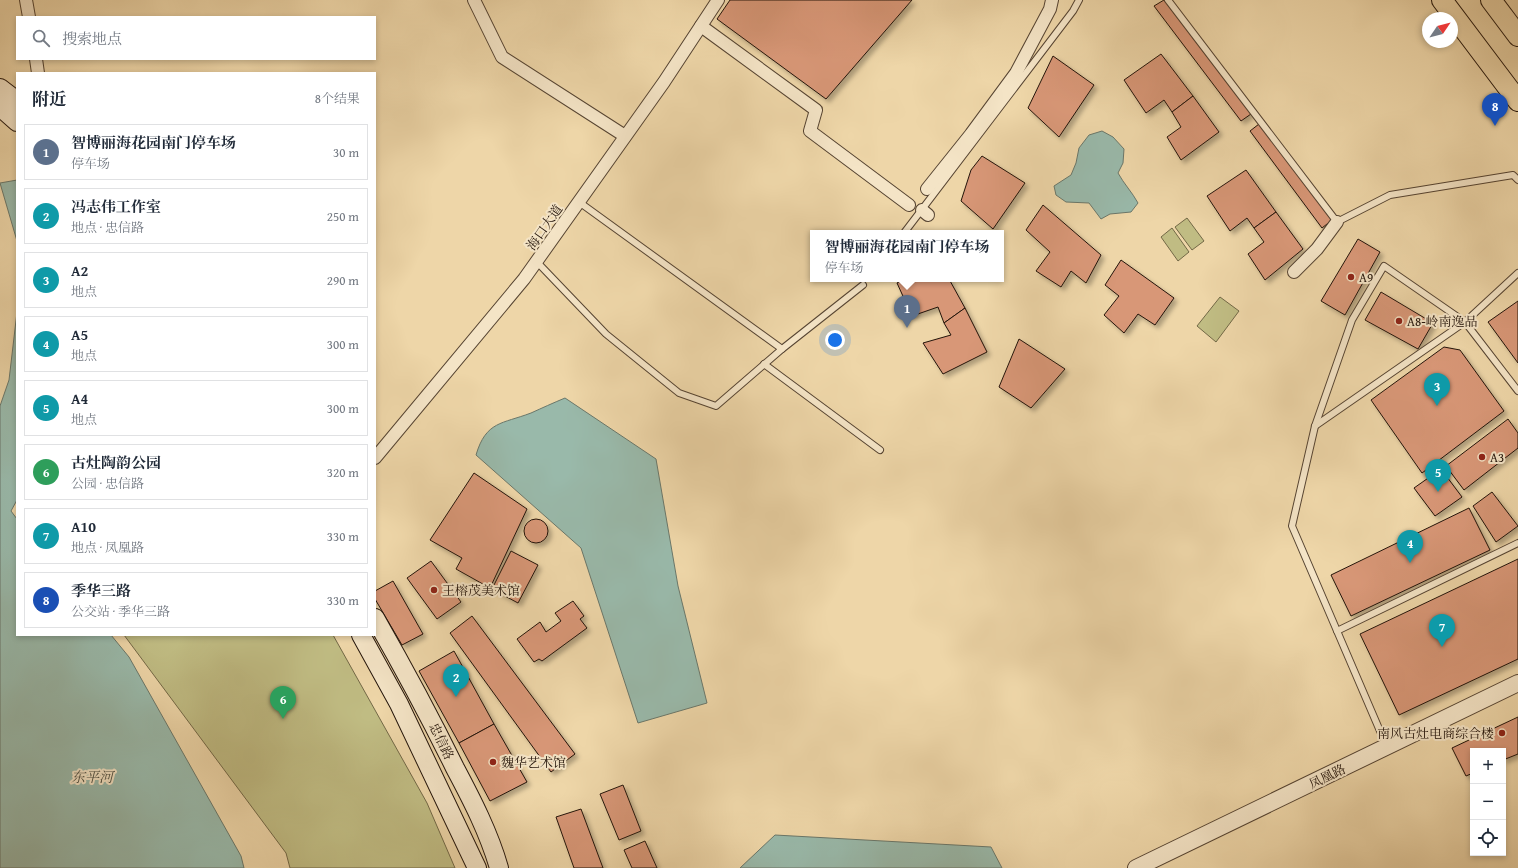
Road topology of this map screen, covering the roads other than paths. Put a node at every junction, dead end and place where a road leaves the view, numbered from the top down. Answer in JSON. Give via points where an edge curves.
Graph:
{"nodes":[{"id":1,"x":26,"y":0,"type":"edge"},
{"id":2,"x":474,"y":0,"type":"edge"},
{"id":3,"x":718,"y":0,"type":"edge"},
{"id":4,"x":1052,"y":0,"type":"edge"},
{"id":5,"x":1079,"y":0,"type":"edge"},
{"id":6,"x":1168,"y":0,"type":"edge"},
{"id":7,"x":1442,"y":0,"type":"edge"},
{"id":8,"x":1491,"y":0,"type":"edge"},
{"id":9,"x":29,"y":16,"type":"edge"},
{"id":10,"x":701,"y":26,"type":"junction"},
{"id":11,"x":1518,"y":36,"type":"edge"},
{"id":12,"x":36,"y":60,"type":"edge"},
{"id":13,"x":38,"y":72,"type":"edge"},
{"id":14,"x":0,"y":88,"type":"edge"},
{"id":15,"x":16,"y":100,"type":"edge"},
{"id":16,"x":1518,"y":101,"type":"edge"},
{"id":17,"x":0,"y":108,"type":"edge"},
{"id":18,"x":16,"y":121,"type":"edge"},
{"id":19,"x":625,"y":136,"type":"junction"},
{"id":20,"x":1518,"y":180,"type":"edge"},
{"id":21,"x":927,"y":189,"type":"dead end"},
{"id":22,"x":579,"y":202,"type":"junction"},
{"id":23,"x":909,"y":205,"type":"dead end"},
{"id":24,"x":1337,"y":222,"type":"junction"},
{"id":25,"x":907,"y":230,"type":"edge"},
{"id":26,"x":537,"y":262,"type":"junction"},
{"id":27,"x":1294,"y":272,"type":"dead end"},
{"id":28,"x":1518,"y":273,"type":"edge"},
{"id":29,"x":863,"y":285,"type":"dead end"},
{"id":30,"x":1465,"y":322,"type":"junction"},
{"id":31,"x":782,"y":349,"type":"junction"},
{"id":32,"x":764,"y":364,"type":"junction"},
{"id":33,"x":1518,"y":391,"type":"edge"},
{"id":34,"x":1315,"y":426,"type":"junction"},
{"id":35,"x":880,"y":450,"type":"dead end"},
{"id":36,"x":376,"y":457,"type":"edge"},
{"id":37,"x":1518,"y":543,"type":"edge"},
{"id":38,"x":376,"y":620,"type":"edge"},
{"id":39,"x":1337,"y":631,"type":"junction"},
{"id":40,"x":362,"y":636,"type":"edge"},
{"id":41,"x":1518,"y":683,"type":"edge"},
{"id":42,"x":1386,"y":747,"type":"junction"},
{"id":43,"x":477,"y":868,"type":"edge"},
{"id":44,"x":499,"y":868,"type":"edge"},
{"id":45,"x":1136,"y":868,"type":"edge"}],
"edges":[{"from":1,"to":9,"type":"street"},
{"from":2,"to":19,"type":"street","via":[[502,57]]},
{"from":3,"to":10,"type":"street","name":"海口大道"},
{"from":4,"to":21,"type":"street","via":[[1050,9],[1016,73]]},
{"from":5,"to":25,"type":"lane","via":[[925,212]]},
{"from":6,"to":24,"type":"lane"},
{"from":7,"to":16,"type":"main road"},
{"from":8,"to":11,"type":"main road"},
{"from":10,"to":19,"type":"street","name":"海口大道"},
{"from":10,"to":23,"type":"street","via":[[816,110],[810,131]]},
{"from":12,"to":13,"type":"street"},
{"from":14,"to":15,"type":"main road"},
{"from":17,"to":18,"type":"main road"},
{"from":19,"to":22,"type":"street","name":"海口大道"},
{"from":20,"to":24,"type":"lane","via":[[1513,175],[1390,195]]},
{"from":22,"to":26,"type":"street","name":"海口大道"},
{"from":22,"to":31,"type":"lane"},
{"from":24,"to":27,"type":"street","via":[[1318,249]]},
{"from":26,"to":32,"type":"lane","via":[[606,334],[679,393],[716,406]]},
{"from":26,"to":36,"type":"street","name":"海口大道"},
{"from":28,"to":30,"type":"lane"},
{"from":29,"to":31,"type":"lane"},
{"from":30,"to":33,"type":"lane"},
{"from":30,"to":34,"type":"lane"},
{"from":30,"to":34,"type":"lane","via":[[1384,266],[1352,320]]},
{"from":31,"to":32,"type":"lane"},
{"from":32,"to":35,"type":"lane"},
{"from":34,"to":39,"type":"lane","via":[[1292,526]]},
{"from":37,"to":39,"type":"lane"},
{"from":38,"to":44,"type":"main road","name":"忠信路","via":[[421,698],[470,798]]},
{"from":39,"to":42,"type":"lane"},
{"from":40,"to":43,"type":"main road","name":"忠信路","via":[[399,704]]},
{"from":41,"to":42,"type":"street","name":"凤凰路"},
{"from":42,"to":45,"type":"street","name":"凤凰路"}]}
